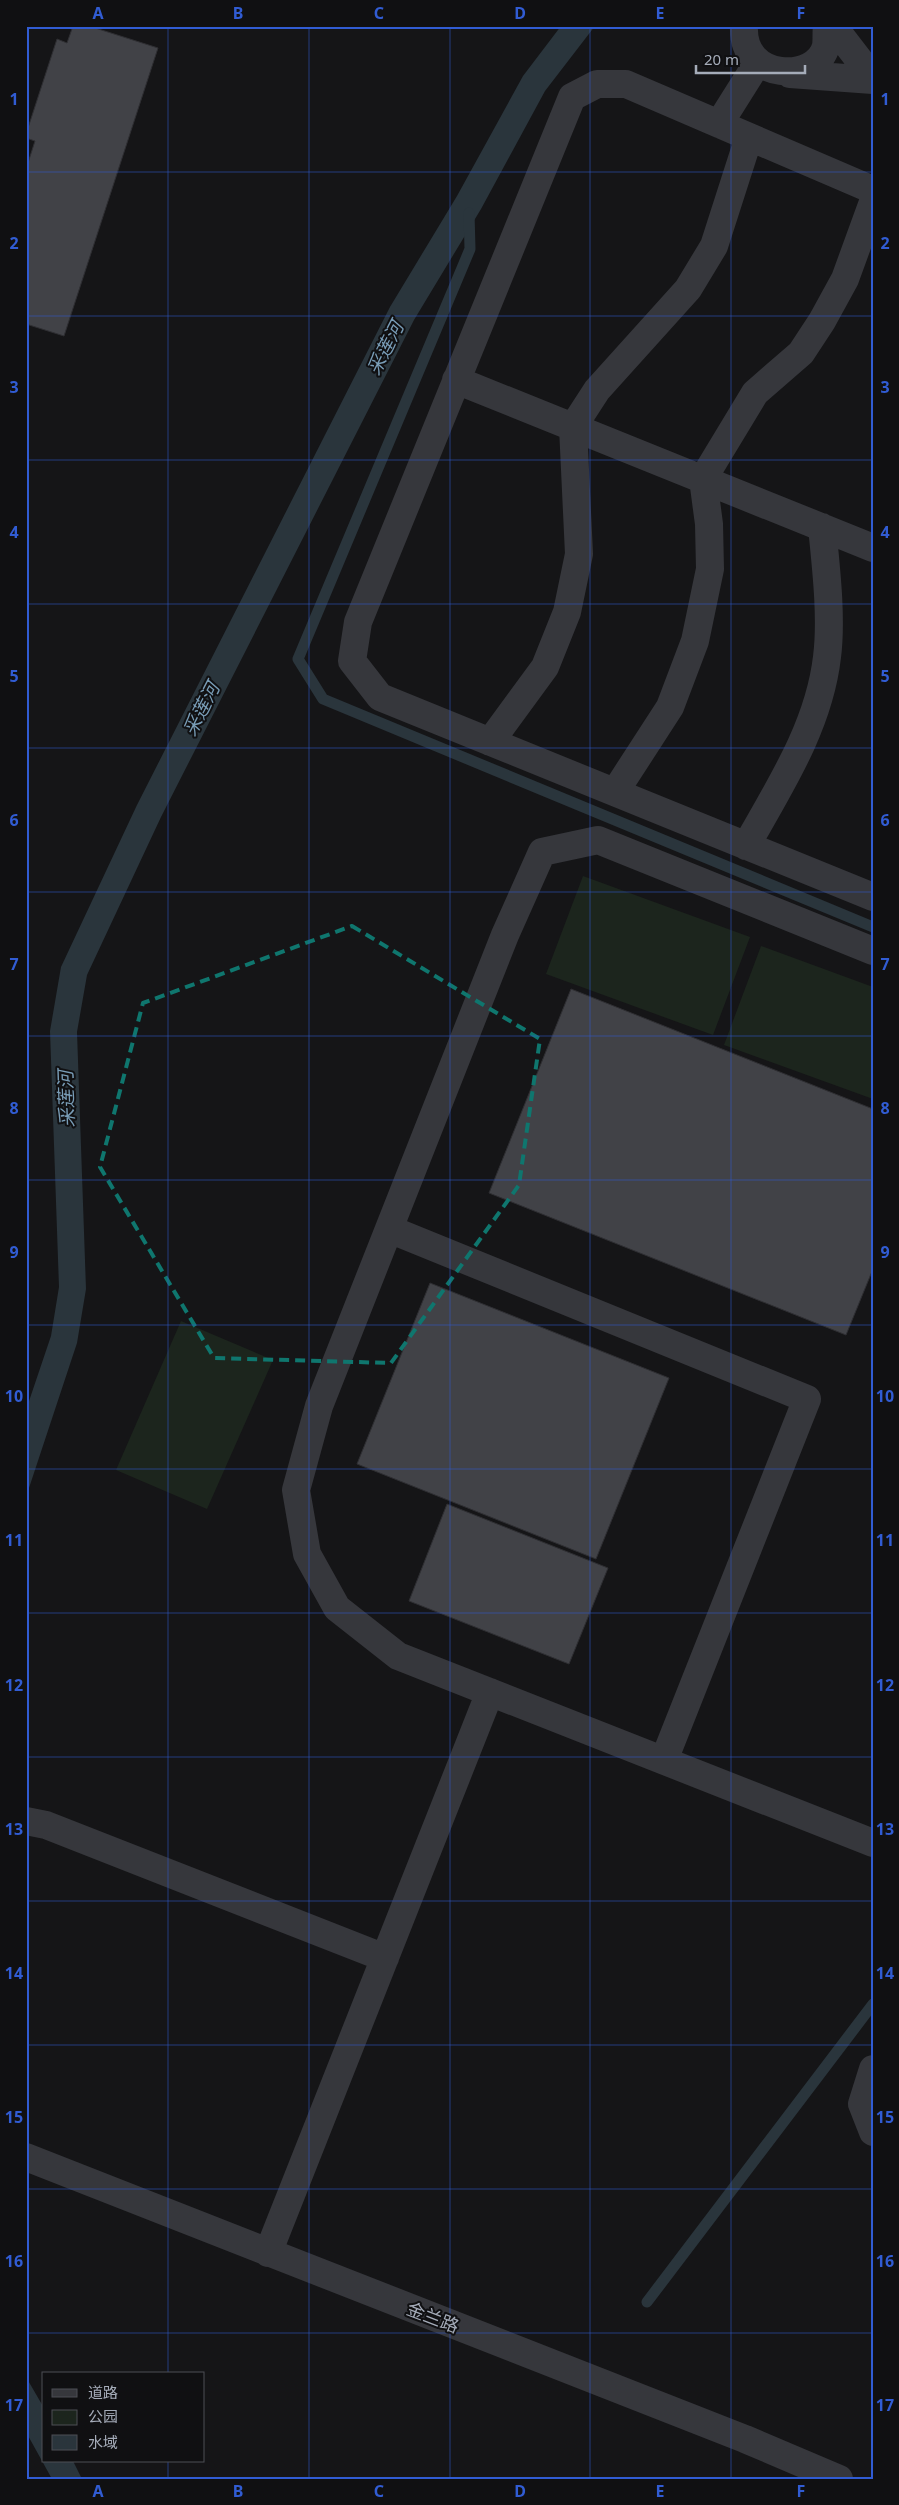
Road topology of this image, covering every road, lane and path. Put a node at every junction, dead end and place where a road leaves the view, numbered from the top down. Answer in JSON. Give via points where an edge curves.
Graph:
{"nodes":[{"id":1,"x":744,"y":26,"type":"edge"},
{"id":2,"x":826,"y":26,"type":"edge"},
{"id":3,"x":833,"y":26,"type":"edge"},
{"id":4,"x":769,"y":67,"type":"junction"},
{"id":5,"x":873,"y":79,"type":"edge"},
{"id":6,"x":719,"y":124,"type":"junction"},
{"id":7,"x":749,"y":137,"type":"junction"},
{"id":8,"x":873,"y":190,"type":"edge"},
{"id":9,"x":873,"y":202,"type":"edge"},
{"id":10,"x":456,"y":380,"type":"junction"},
{"id":11,"x":573,"y":427,"type":"junction"},
{"id":12,"x":703,"y":479,"type":"junction"},
{"id":13,"x":822,"y":527,"type":"junction"},
{"id":14,"x":873,"y":548,"type":"edge"},
{"id":15,"x":490,"y":742,"type":"junction"},
{"id":16,"x":615,"y":792,"type":"junction"},
{"id":17,"x":746,"y":846,"type":"junction"},
{"id":18,"x":869,"y":889,"type":"edge"},
{"id":19,"x":873,"y":952,"type":"edge"},
{"id":20,"x":389,"y":1229,"type":"junction"},
{"id":21,"x":490,"y":1692,"type":"junction"},
{"id":22,"x":664,"y":1760,"type":"junction"},
{"id":23,"x":26,"y":1820,"type":"edge"},
{"id":24,"x":873,"y":1843,"type":"edge"},
{"id":25,"x":385,"y":1958,"type":"junction"},
{"id":26,"x":873,"y":2069,"type":"edge"},
{"id":27,"x":873,"y":2132,"type":"edge"},
{"id":28,"x":26,"y":2157,"type":"edge"},
{"id":29,"x":268,"y":2253,"type":"junction"},
{"id":30,"x":839,"y":2479,"type":"edge"}],
"edges":[{"from":1,"to":4,"type":"street","via":[[748,49]]},
{"from":2,"to":4,"type":"street","via":[[826,47],[809,66]]},
{"from":3,"to":5,"type":"street"},
{"from":4,"to":5,"type":"street"},
{"from":4,"to":6,"type":"street"},
{"from":6,"to":7,"type":"street"},
{"from":6,"to":10,"type":"street","via":[[626,84],[597,84],[572,97]]},
{"from":7,"to":8,"type":"street"},
{"from":7,"to":11,"type":"street","via":[[714,246],[688,289],[597,390]]},
{"from":9,"to":12,"type":"street","via":[[845,279],[822,321],[801,353],[755,393]]},
{"from":10,"to":11,"type":"street"},
{"from":10,"to":15,"type":"street","via":[[358,622],[352,661],[380,697]]},
{"from":11,"to":12,"type":"street"},
{"from":11,"to":15,"type":"street","via":[[579,554],[567,612],[546,667]]},
{"from":12,"to":13,"type":"street"},
{"from":12,"to":16,"type":"street","via":[[710,569],[695,641],[670,707]]},
{"from":13,"to":14,"type":"street"},
{"from":13,"to":17,"type":"street","via":[[828,582],[827,657],[813,717],[786,775]]},
{"from":15,"to":16,"type":"street"},
{"from":16,"to":17,"type":"street"},
{"from":17,"to":18,"type":"street"},
{"from":19,"to":20,"type":"street","via":[[598,840],[542,852],[505,935]]},
{"from":20,"to":21,"type":"street","via":[[319,1406],[296,1490],[307,1554],[337,1608],[398,1656]]},
{"from":20,"to":22,"type":"street","via":[[807,1400]]},
{"from":21,"to":22,"type":"street"},
{"from":21,"to":25,"type":"street"},
{"from":22,"to":24,"type":"street"},
{"from":23,"to":25,"type":"street"},
{"from":25,"to":29,"type":"street"},
{"from":26,"to":27,"type":"street","via":[[862,2104]]},
{"from":28,"to":29,"type":"street","name":"金兰路"},
{"from":29,"to":30,"type":"street","name":"金兰路","via":[[735,2435]]}]}
